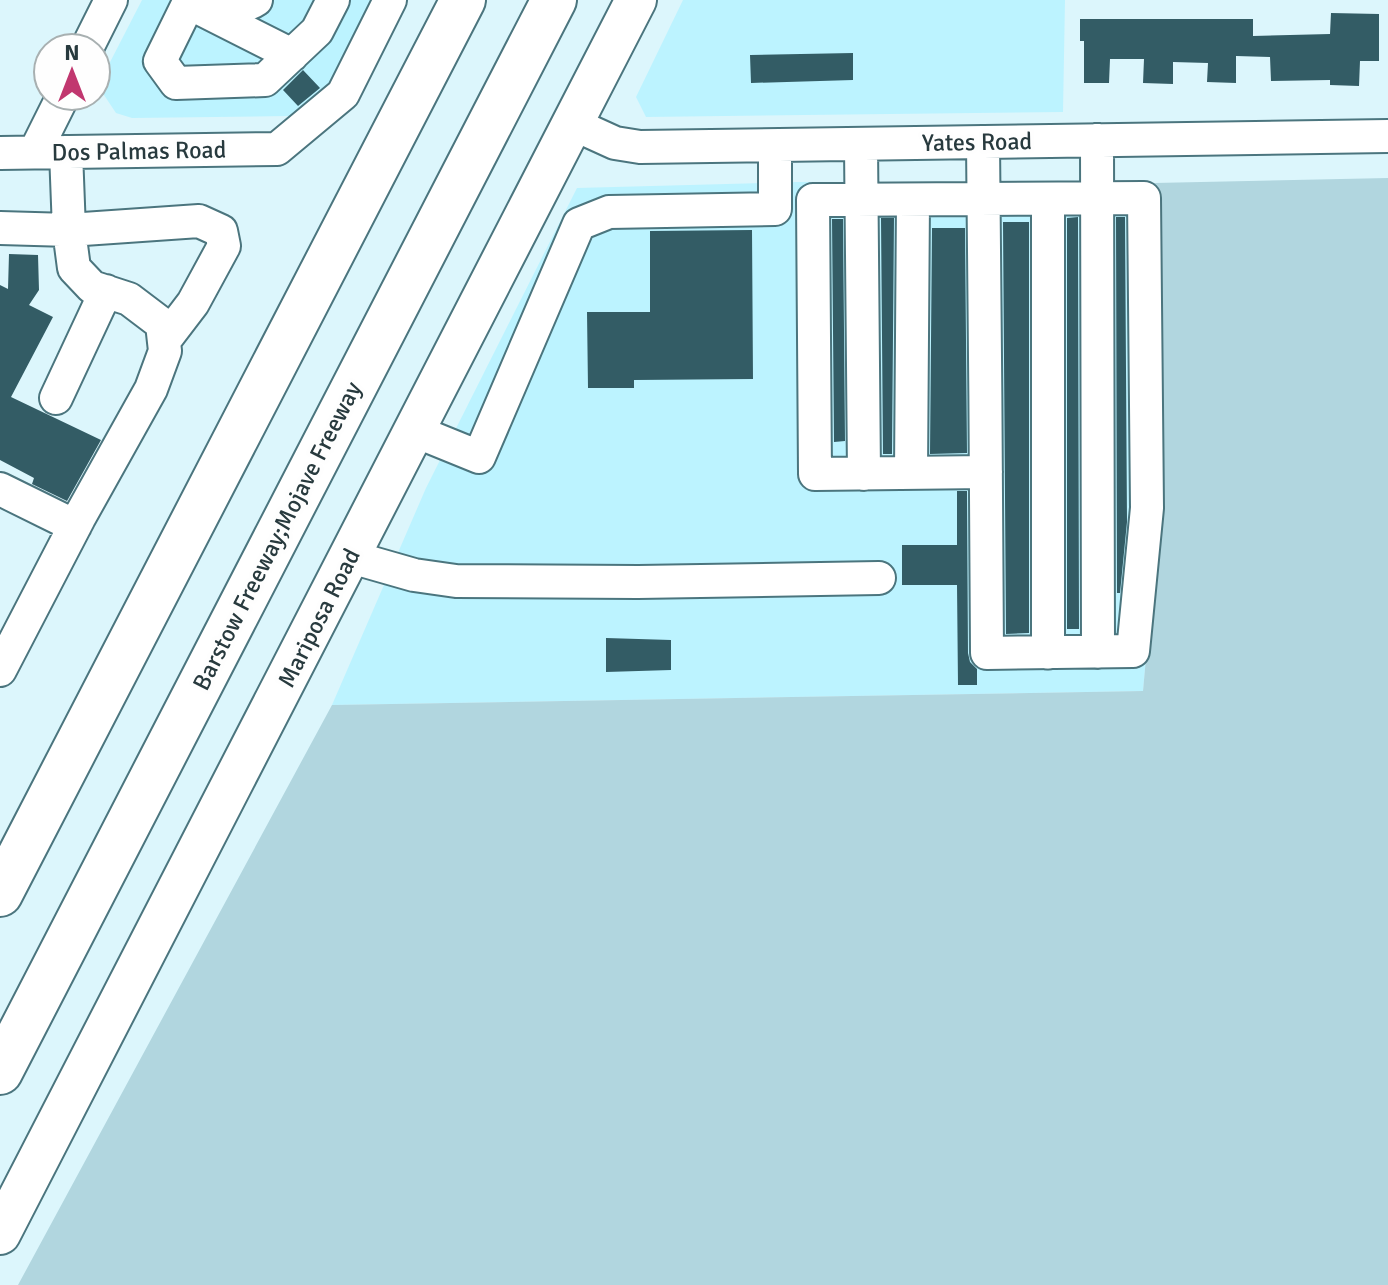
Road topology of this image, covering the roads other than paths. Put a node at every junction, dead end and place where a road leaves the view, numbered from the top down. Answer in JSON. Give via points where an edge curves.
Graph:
{"nodes":[{"id":1,"x":111,"y":0,"type":"edge"},
{"id":2,"x":228,"y":0,"type":"edge"},
{"id":3,"x":256,"y":0,"type":"edge"},
{"id":4,"x":333,"y":0,"type":"edge"},
{"id":5,"x":390,"y":0,"type":"edge"},
{"id":6,"x":463,"y":0,"type":"edge"},
{"id":7,"x":554,"y":0,"type":"edge"},
{"id":8,"x":636,"y":0,"type":"edge"},
{"id":9,"x":190,"y":1,"type":"edge"},
{"id":10,"x":95,"y":32,"type":"edge"},
{"id":11,"x":292,"y":55,"type":"junction"},
{"id":12,"x":59,"y":112,"type":"edge"},
{"id":13,"x":571,"y":123,"type":"junction"},
{"id":14,"x":1388,"y":136,"type":"edge"},
{"id":15,"x":1097,"y":140,"type":"junction"},
{"id":16,"x":983,"y":142,"type":"junction"},
{"id":17,"x":861,"y":145,"type":"junction"},
{"id":18,"x":775,"y":146,"type":"junction"},
{"id":19,"x":50,"y":152,"type":"junction"},
{"id":20,"x":0,"y":153,"type":"edge"},
{"id":21,"x":1097,"y":198,"type":"junction"},
{"id":22,"x":984,"y":199,"type":"junction"},
{"id":23,"x":1048,"y":199,"type":"junction"},
{"id":24,"x":862,"y":200,"type":"junction"},
{"id":25,"x":913,"y":200,"type":"junction"},
{"id":26,"x":0,"y":228,"type":"edge"},
{"id":27,"x":69,"y":230,"type":"junction"},
{"id":28,"x":106,"y":291,"type":"junction"},
{"id":29,"x":164,"y":341,"type":"junction"},
{"id":30,"x":56,"y":398,"type":"dead end"},
{"id":31,"x":415,"y":431,"type":"junction"},
{"id":32,"x":986,"y":472,"type":"junction"},
{"id":33,"x":911,"y":473,"type":"junction"},
{"id":34,"x":864,"y":474,"type":"junction"},
{"id":35,"x":0,"y":489,"type":"edge"},
{"id":36,"x":75,"y":526,"type":"junction"},
{"id":37,"x":351,"y":557,"type":"junction"},
{"id":38,"x":879,"y":578,"type":"dead end"},
{"id":39,"x":1098,"y":652,"type":"junction"},
{"id":40,"x":1048,"y":653,"type":"junction"},
{"id":41,"x":0,"y":670,"type":"edge"},
{"id":42,"x":0,"y":894,"type":"edge"},
{"id":43,"x":0,"y":1072,"type":"edge"},
{"id":44,"x":0,"y":1234,"type":"edge"}],
"edges":[{"from":1,"to":10,"type":"street"},
{"from":2,"to":3,"type":"street","via":[[248,5]]},
{"from":4,"to":11,"type":"street","via":[[317,31]]},
{"from":5,"to":19,"type":"street","name":"Dos Palmas Road","via":[[343,94],[277,149]]},
{"from":6,"to":42,"type":"highway"},
{"from":7,"to":43,"type":"highway","name":"Barstow Freeway;Mojave Freeway"},
{"from":8,"to":13,"type":"main road","name":"Mariposa Road"},
{"from":9,"to":11,"type":"street"},
{"from":9,"to":11,"type":"street","via":[[160,61],[176,83],[265,80]]},
{"from":12,"to":19,"type":"street"},
{"from":13,"to":18,"type":"street","name":"Yates Road","via":[[615,143],[640,147]]},
{"from":13,"to":31,"type":"main road","name":"Mariposa Road"},
{"from":14,"to":15,"type":"street","name":"Yates Road"},
{"from":15,"to":16,"type":"street","name":"Yates Road"},
{"from":15,"to":21,"type":"street"},
{"from":16,"to":17,"type":"street","name":"Yates Road"},
{"from":16,"to":22,"type":"street"},
{"from":17,"to":18,"type":"street","name":"Yates Road"},
{"from":17,"to":24,"type":"street"},
{"from":18,"to":31,"type":"street","via":[[775,209],[609,212],[579,224],[479,457]]},
{"from":19,"to":20,"type":"street","name":"Dos Palmas Road"},
{"from":19,"to":27,"type":"street"},
{"from":21,"to":23,"type":"street"},
{"from":21,"to":39,"type":"street"},
{"from":21,"to":39,"type":"street","via":[[1144,198],[1147,508],[1133,651]]},
{"from":22,"to":23,"type":"street"},
{"from":22,"to":25,"type":"street"},
{"from":22,"to":32,"type":"street"},
{"from":23,"to":40,"type":"street"},
{"from":24,"to":25,"type":"street"},
{"from":24,"to":34,"type":"street"},
{"from":24,"to":34,"type":"street","via":[[813,200],[813,261],[815,474]]},
{"from":25,"to":33,"type":"street"},
{"from":26,"to":27,"type":"street"},
{"from":27,"to":28,"type":"street","via":[[74,268],[92,287]]},
{"from":27,"to":29,"type":"street","via":[[199,221],[221,231],[224,246],[193,303]]},
{"from":28,"to":29,"type":"street","via":[[150,313],[162,324]]},
{"from":28,"to":30,"type":"street"},
{"from":29,"to":36,"type":"street","via":[[151,389]]},
{"from":31,"to":37,"type":"main road","name":"Mariposa Road"},
{"from":32,"to":33,"type":"street"},
{"from":32,"to":40,"type":"street","via":[[987,653]]},
{"from":33,"to":34,"type":"street"},
{"from":35,"to":36,"type":"street"},
{"from":36,"to":41,"type":"street"},
{"from":37,"to":38,"type":"street","via":[[456,581]]},
{"from":37,"to":44,"type":"main road","name":"Mariposa Road"},
{"from":39,"to":40,"type":"street"}]}
